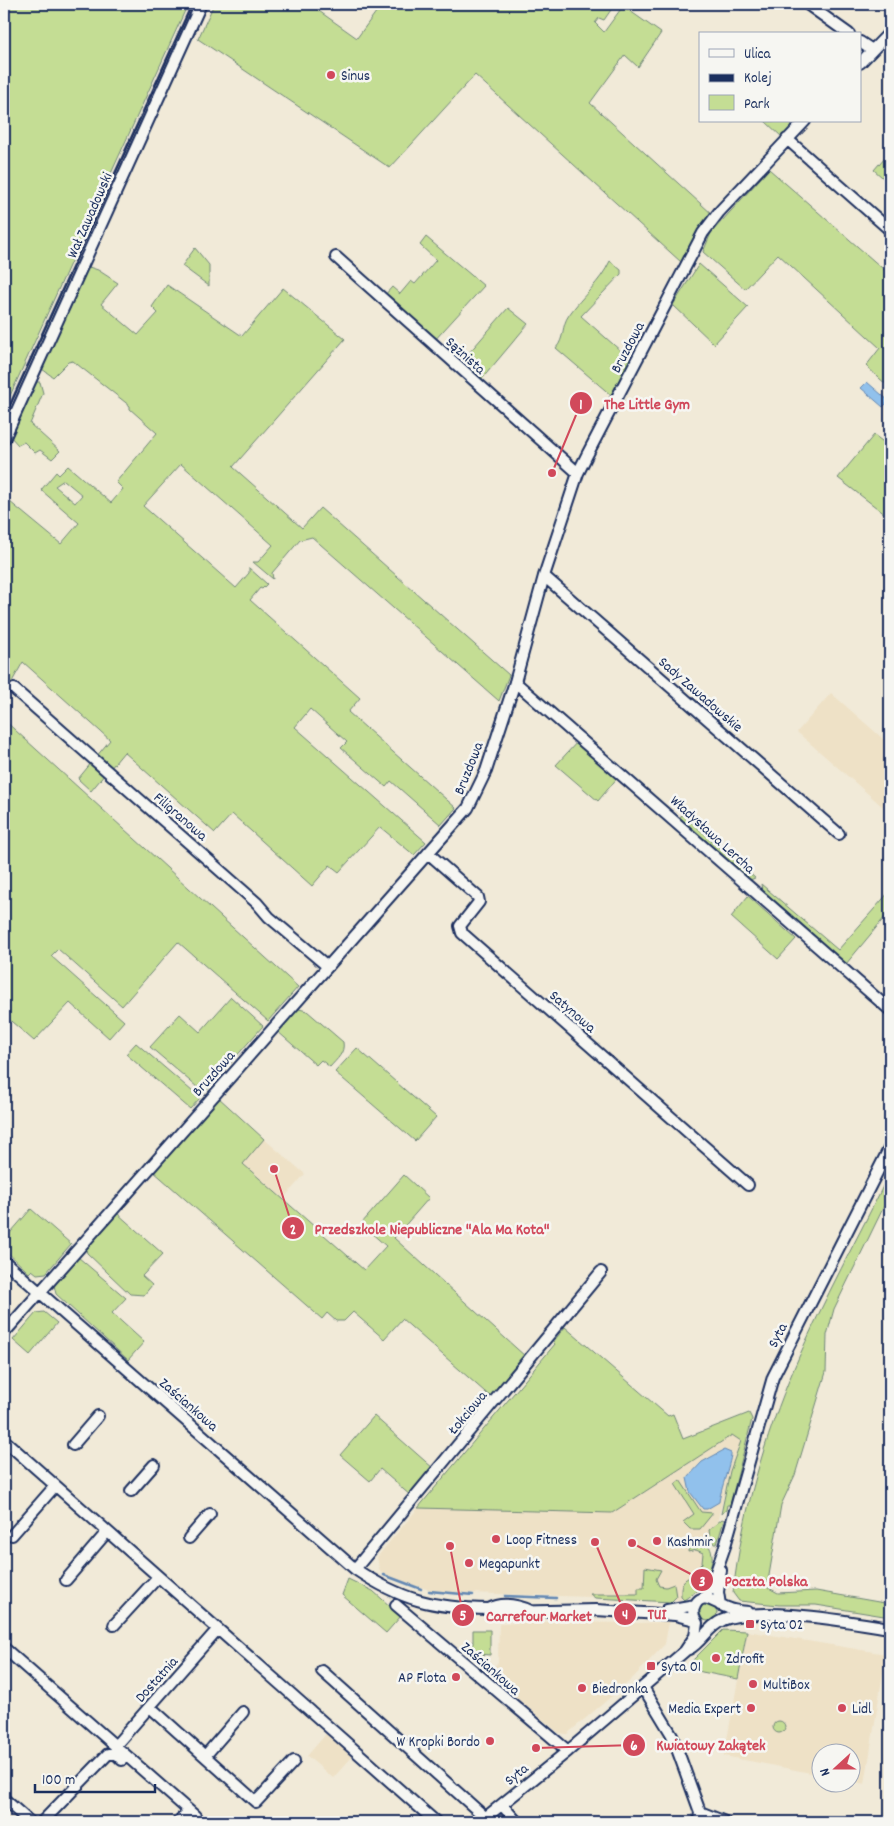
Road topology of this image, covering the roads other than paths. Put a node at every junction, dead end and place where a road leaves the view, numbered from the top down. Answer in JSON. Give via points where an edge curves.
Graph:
{"nodes":[{"id":1,"x":201,"y":4,"type":"edge"},
{"id":2,"x":807,"y":4,"type":"edge"},
{"id":3,"x":846,"y":32,"type":"edge"},
{"id":4,"x":890,"y":32,"type":"edge"},
{"id":5,"x":862,"y":43,"type":"edge"},
{"id":6,"x":872,"y":50,"type":"junction"},
{"id":7,"x":862,"y":61,"type":"edge"},
{"id":8,"x":804,"y":122,"type":"edge"},
{"id":9,"x":787,"y":139,"type":"junction"},
{"id":10,"x":890,"y":230,"type":"edge"},
{"id":11,"x":336,"y":257,"type":"dead end"},
{"id":12,"x":4,"y":438,"type":"edge"},
{"id":13,"x":578,"y":473,"type":"junction"},
{"id":14,"x":544,"y":576,"type":"junction"},
{"id":15,"x":515,"y":682,"type":"junction"},
{"id":16,"x":14,"y":689,"type":"dead end"},
{"id":17,"x":839,"y":834,"type":"dead end"},
{"id":18,"x":428,"y":853,"type":"junction"},
{"id":19,"x":328,"y":966,"type":"junction"},
{"id":20,"x":890,"y":1010,"type":"edge"},
{"id":21,"x":890,"y":1147,"type":"edge"},
{"id":22,"x":748,"y":1184,"type":"dead end"},
{"id":23,"x":4,"y":1261,"type":"edge"},
{"id":24,"x":602,"y":1272,"type":"dead end"},
{"id":25,"x":40,"y":1293,"type":"junction"},
{"id":26,"x":4,"y":1334,"type":"edge"},
{"id":27,"x":98,"y":1416,"type":"dead end"},
{"id":28,"x":4,"y":1442,"type":"edge"},
{"id":29,"x":73,"y":1445,"type":"dead end"},
{"id":30,"x":154,"y":1465,"type":"dead end"},
{"id":31,"x":55,"y":1486,"type":"junction"},
{"id":32,"x":131,"y":1490,"type":"dead end"},
{"id":33,"x":210,"y":1514,"type":"dead end"},
{"id":34,"x":106,"y":1532,"type":"junction"},
{"id":35,"x":12,"y":1535,"type":"dead end"},
{"id":36,"x":189,"y":1538,"type":"dead end"},
{"id":37,"x":724,"y":1549,"type":"junction"},
{"id":38,"x":355,"y":1569,"type":"junction"},
{"id":39,"x":158,"y":1577,"type":"junction"},
{"id":40,"x":66,"y":1580,"type":"dead end"},
{"id":41,"x":700,"y":1602,"type":"junction"},
{"id":42,"x":720,"y":1604,"type":"junction"},
{"id":43,"x":396,"y":1605,"type":"dead end"},
{"id":44,"x":649,"y":1612,"type":"junction"},
{"id":45,"x":759,"y":1614,"type":"junction"},
{"id":46,"x":696,"y":1621,"type":"junction"},
{"id":47,"x":716,"y":1624,"type":"junction"},
{"id":48,"x":114,"y":1625,"type":"dead end"},
{"id":49,"x":890,"y":1628,"type":"edge"},
{"id":50,"x":218,"y":1630,"type":"junction"},
{"id":51,"x":4,"y":1648,"type":"edge"},
{"id":52,"x":685,"y":1651,"type":"junction"},
{"id":53,"x":322,"y":1672,"type":"dead end"},
{"id":54,"x":643,"y":1687,"type":"junction"},
{"id":55,"x":150,"y":1707,"type":"junction"},
{"id":56,"x":243,"y":1712,"type":"dead end"},
{"id":57,"x":113,"y":1750,"type":"junction"},
{"id":58,"x":568,"y":1752,"type":"junction"},
{"id":59,"x":204,"y":1756,"type":"junction"},
{"id":60,"x":294,"y":1762,"type":"dead end"},
{"id":61,"x":4,"y":1799,"type":"edge"},
{"id":62,"x":502,"y":1805,"type":"junction"},
{"id":63,"x":699,"y":1817,"type":"edge"},
{"id":64,"x":187,"y":1819,"type":"edge"},
{"id":65,"x":483,"y":1820,"type":"edge"},
{"id":66,"x":30,"y":1822,"type":"edge"},
{"id":67,"x":42,"y":1822,"type":"edge"},
{"id":68,"x":436,"y":1822,"type":"edge"},
{"id":69,"x":517,"y":1822,"type":"edge"},
{"id":70,"x":725,"y":1822,"type":"edge"}],
"edges":[{"from":1,"to":12,"type":"street","name":"Wał Zawadowski"},
{"from":2,"to":3,"type":"street"},
{"from":4,"to":6,"type":"street"},
{"from":5,"to":6,"type":"street"},
{"from":6,"to":7,"type":"street"},
{"from":8,"to":9,"type":"street","name":"Bruzdowa"},
{"from":9,"to":10,"type":"street"},
{"from":9,"to":13,"type":"street","name":"Bruzdowa","via":[[703,233]]},
{"from":11,"to":13,"type":"street","name":"Sążnista"},
{"from":13,"to":14,"type":"street","name":"Bruzdowa"},
{"from":14,"to":15,"type":"street","name":"Bruzdowa"},
{"from":14,"to":17,"type":"street","name":"Sady Zawadowskie"},
{"from":15,"to":18,"type":"street","name":"Bruzdowa","via":[[474,799]]},
{"from":15,"to":20,"type":"street","name":"Władysława Lercha"},
{"from":16,"to":19,"type":"street","name":"Filigranowa"},
{"from":18,"to":19,"type":"street","name":"Bruzdowa"},
{"from":18,"to":22,"type":"street","name":"Satynowa","via":[[478,897],[479,902],[460,926],[462,933]]},
{"from":19,"to":25,"type":"street","name":"Bruzdowa"},
{"from":21,"to":37,"type":"street","name":"Syta","via":[[773,1376]]},
{"from":23,"to":25,"type":"street","name":"Zaściankowa"},
{"from":24,"to":38,"type":"street","name":"Łokciowa"},
{"from":25,"to":26,"type":"street","name":"Bruzdowa"},
{"from":25,"to":38,"type":"street","name":"Zaściankowa"},
{"from":27,"to":29,"type":"street"},
{"from":28,"to":31,"type":"street"},
{"from":30,"to":32,"type":"street"},
{"from":31,"to":34,"type":"street"},
{"from":31,"to":35,"type":"street"},
{"from":33,"to":36,"type":"street"},
{"from":34,"to":39,"type":"street"},
{"from":34,"to":40,"type":"street"},
{"from":37,"to":41,"type":"street","name":"Syta","via":[[710,1589]]},
{"from":37,"to":42,"type":"street","name":"Syta","via":[[718,1592]]},
{"from":38,"to":44,"type":"street","name":"Zaściankowa","via":[[391,1592],[433,1604],[489,1609],[497,1605],[520,1606],[531,1612]]},
{"from":39,"to":48,"type":"street"},
{"from":39,"to":50,"type":"street"},
{"from":41,"to":42,"type":"street","via":[[714,1600]]},
{"from":41,"to":44,"type":"street"},
{"from":41,"to":46,"type":"street","via":[[693,1612]]},
{"from":42,"to":45,"type":"street"},
{"from":42,"to":47,"type":"street","via":[[722,1613]]},
{"from":43,"to":58,"type":"street","name":"Zaściankowa"},
{"from":44,"to":46,"type":"street","via":[[681,1615]]},
{"from":45,"to":47,"type":"street","via":[[726,1619]]},
{"from":45,"to":49,"type":"street","via":[[822,1618]]},
{"from":46,"to":47,"type":"street","via":[[704,1627]]},
{"from":46,"to":52,"type":"street","name":"Syta","via":[[695,1636]]},
{"from":47,"to":52,"type":"street","name":"Syta","via":[[696,1645]]},
{"from":50,"to":55,"type":"street","name":"Dostatnia"},
{"from":50,"to":68,"type":"street"},
{"from":51,"to":57,"type":"street"},
{"from":52,"to":54,"type":"street","name":"Syta"},
{"from":53,"to":65,"type":"street"},
{"from":54,"to":58,"type":"street","name":"Syta"},
{"from":54,"to":63,"type":"street","via":[[672,1735]]},
{"from":55,"to":57,"type":"street","name":"Dostatnia"},
{"from":55,"to":59,"type":"street"},
{"from":56,"to":59,"type":"street"},
{"from":57,"to":64,"type":"street"},
{"from":57,"to":67,"type":"street","name":"Dostatnia"},
{"from":58,"to":62,"type":"street","name":"Syta"},
{"from":59,"to":60,"type":"street","via":[[256,1802]]},
{"from":61,"to":66,"type":"street"},
{"from":62,"to":65,"type":"street","name":"Syta"},
{"from":62,"to":69,"type":"street"},
{"from":63,"to":70,"type":"street"}]}
